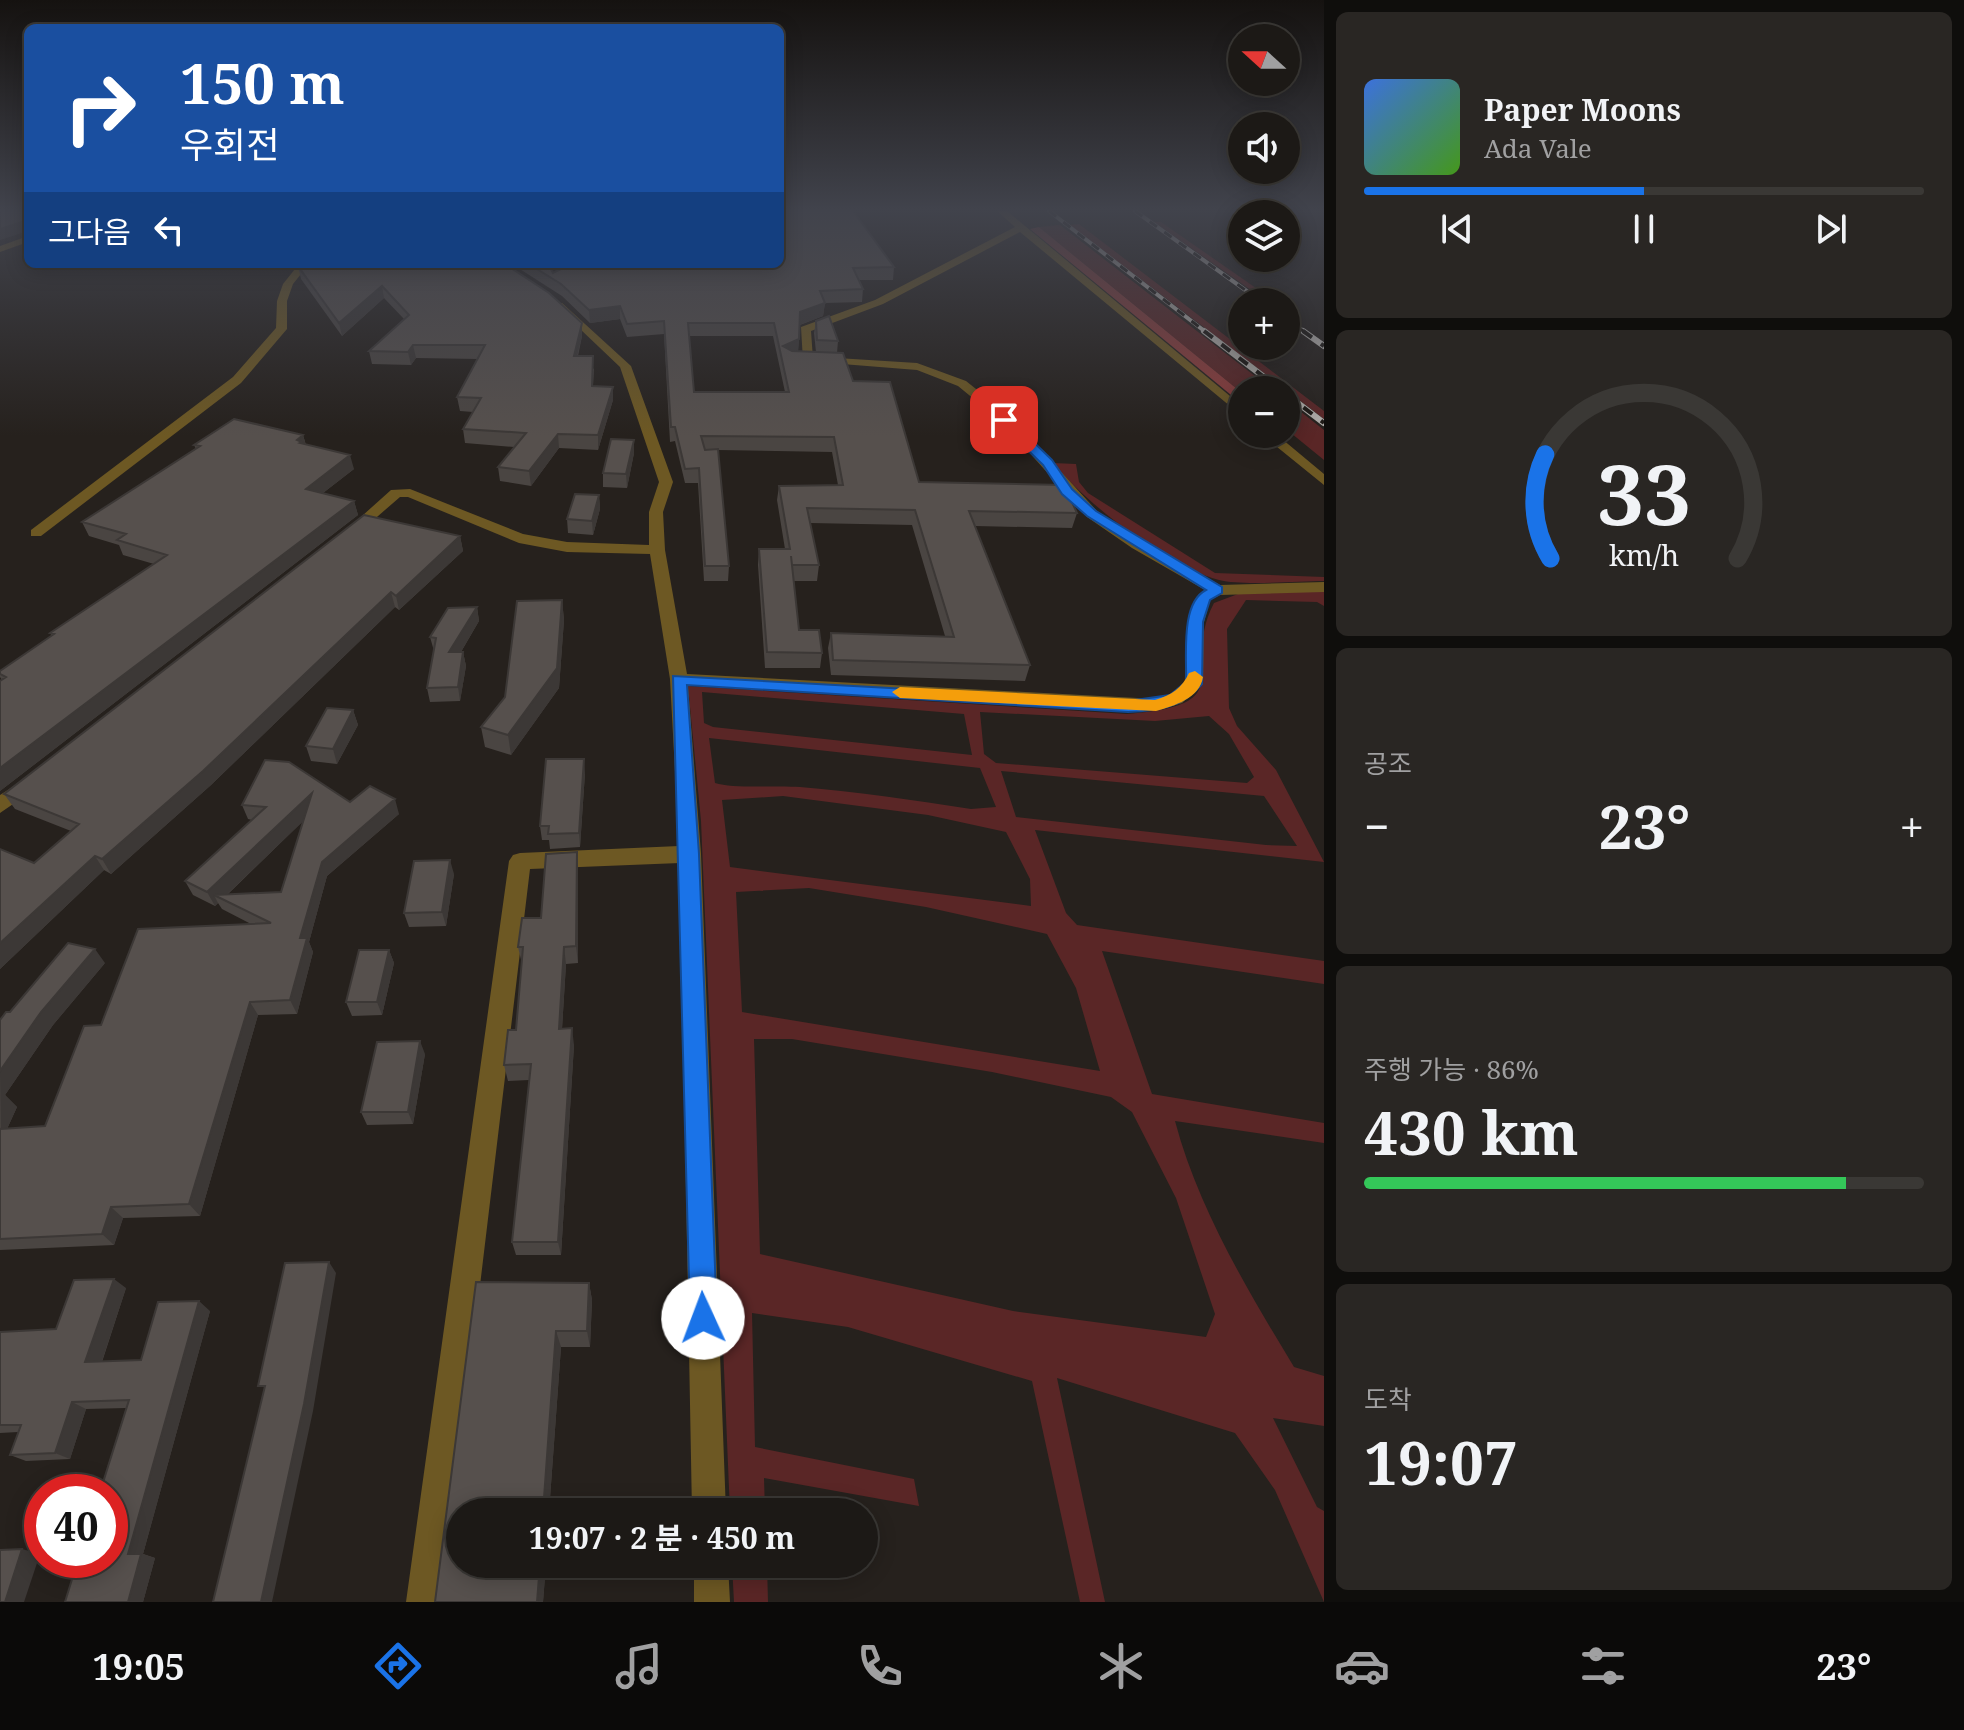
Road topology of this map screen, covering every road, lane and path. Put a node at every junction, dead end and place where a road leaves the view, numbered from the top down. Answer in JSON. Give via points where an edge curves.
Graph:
{"nodes":[{"id":1,"x":287,"y":286,"type":"edge"},
{"id":2,"x":910,"y":286,"type":"edge"},
{"id":3,"x":1090,"y":286,"type":"edge"},
{"id":4,"x":546,"y":295,"type":"edge"},
{"id":5,"x":791,"y":358,"type":"edge"},
{"id":6,"x":807,"y":359,"type":"junction"},
{"id":7,"x":1228,"y":400,"type":"edge"},
{"id":8,"x":1285,"y":448,"type":"edge"},
{"id":9,"x":1324,"y":481,"type":"edge"},
{"id":10,"x":36,"y":533,"type":"dead end"},
{"id":11,"x":332,"y":548,"type":"edge"},
{"id":12,"x":657,"y":550,"type":"junction"},
{"id":13,"x":1324,"y":587,"type":"edge"},
{"id":14,"x":1217,"y":590,"type":"junction"},
{"id":15,"x":679,"y":679,"type":"junction"},
{"id":16,"x":37,"y":777,"type":"edge"},
{"id":17,"x":0,"y":806,"type":"edge"},
{"id":18,"x":690,"y":854,"type":"junction"},
{"id":19,"x":709,"y":1498,"type":"edge"},
{"id":20,"x":711,"y":1578,"type":"edge"},
{"id":21,"x":424,"y":1602,"type":"edge"},
{"id":22,"x":712,"y":1602,"type":"edge"}],
"edges":[{"from":1,"to":10,"type":"street","via":[[281,329],[237,380]]},
{"from":2,"to":6,"type":"street","via":[[805,329]]},
{"from":3,"to":7,"type":"street"},
{"from":4,"to":12,"type":"street","via":[[625,366],[666,482],[656,512]]},
{"from":5,"to":6,"type":"street"},
{"from":6,"to":14,"type":"street","via":[[904,364],[954,379],[1016,431],[1092,513]]},
{"from":8,"to":9,"type":"street"},
{"from":11,"to":12,"type":"street","via":[[396,493],[410,493],[519,538],[567,547]]},
{"from":12,"to":15,"type":"street"},
{"from":13,"to":14,"type":"street"},
{"from":14,"to":15,"type":"street","via":[[1203,597],[1196,622],[1194,684],[1176,699],[1156,705]]},
{"from":15,"to":18,"type":"street"},
{"from":16,"to":17,"type":"street"},
{"from":18,"to":19,"type":"street"},
{"from":18,"to":21,"type":"street","via":[[520,861]]},
{"from":20,"to":22,"type":"street"}]}
